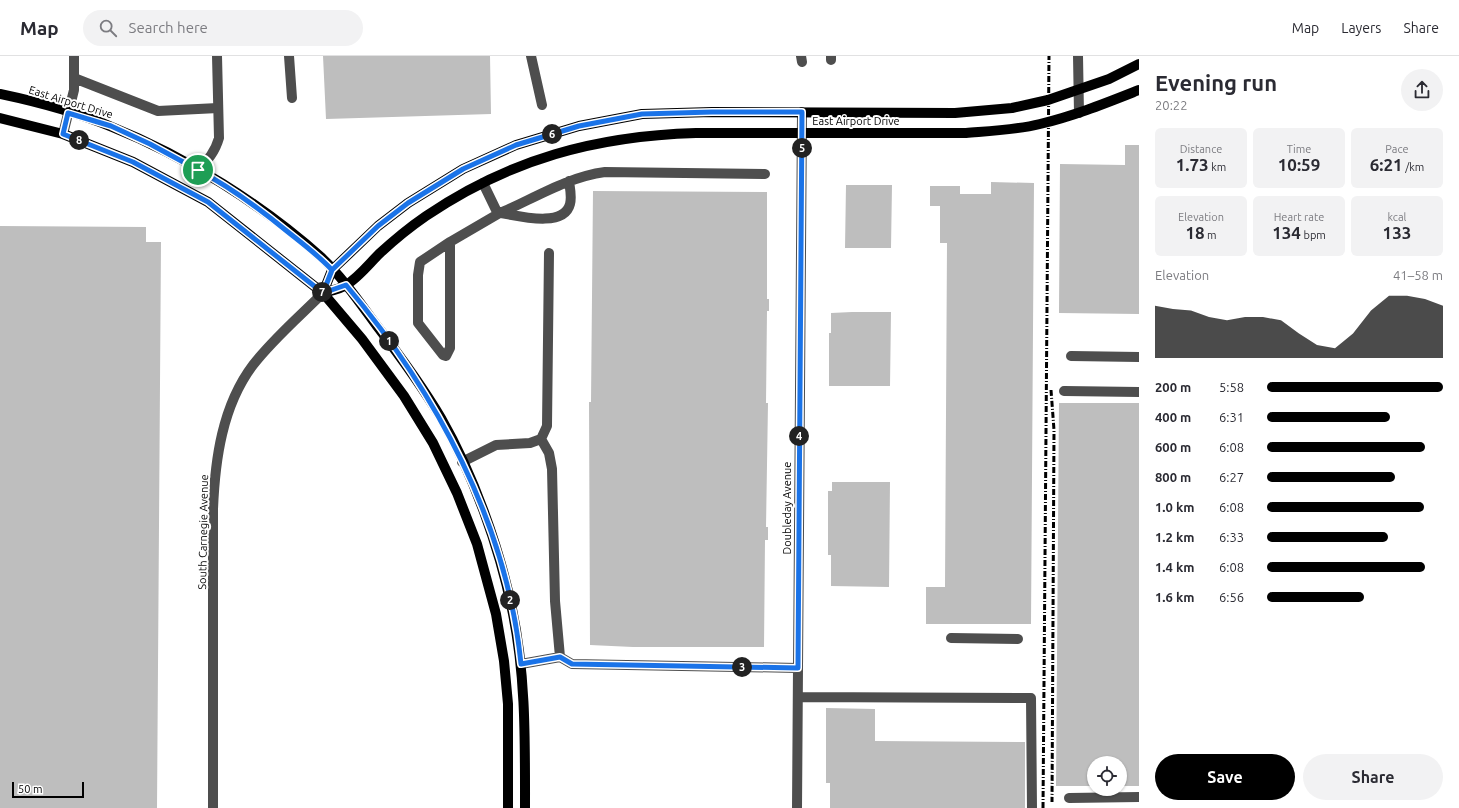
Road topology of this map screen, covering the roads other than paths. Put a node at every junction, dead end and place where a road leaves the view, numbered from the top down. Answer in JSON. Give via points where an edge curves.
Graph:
{"nodes":[{"id":1,"x":74,"y":56,"type":"edge"},
{"id":2,"x":217,"y":56,"type":"edge"},
{"id":3,"x":289,"y":56,"type":"edge"},
{"id":4,"x":531,"y":56,"type":"edge"},
{"id":5,"x":1078,"y":56,"type":"edge"},
{"id":6,"x":1139,"y":64,"type":"edge"},
{"id":7,"x":74,"y":78,"type":"junction"},
{"id":8,"x":1077,"y":90,"type":"junction"},
{"id":9,"x":1139,"y":90,"type":"edge"},
{"id":10,"x":0,"y":94,"type":"edge"},
{"id":11,"x":292,"y":98,"type":"dead end"},
{"id":12,"x":542,"y":105,"type":"dead end"},
{"id":13,"x":218,"y":108,"type":"junction"},
{"id":14,"x":802,"y":112,"type":"junction"},
{"id":15,"x":68,"y":113,"type":"junction"},
{"id":16,"x":1079,"y":113,"type":"junction"},
{"id":17,"x":0,"y":118,"type":"edge"},
{"id":18,"x":802,"y":132,"type":"junction"},
{"id":19,"x":63,"y":134,"type":"junction"},
{"id":20,"x":198,"y":170,"type":"junction"},
{"id":21,"x":765,"y":174,"type":"dead end"},
{"id":22,"x":569,"y":181,"type":"junction"},
{"id":23,"x":483,"y":183,"type":"junction"},
{"id":24,"x":500,"y":214,"type":"junction"},
{"id":25,"x":450,"y":242,"type":"junction"},
{"id":26,"x":549,"y":253,"type":"dead end"},
{"id":27,"x":332,"y":270,"type":"junction"},
{"id":28,"x":346,"y":285,"type":"junction"},
{"id":29,"x":323,"y":293,"type":"junction"},
{"id":30,"x":1071,"y":356,"type":"dead end"},
{"id":31,"x":1139,"y":357,"type":"edge"},
{"id":32,"x":1064,"y":391,"type":"dead end"},
{"id":33,"x":1139,"y":392,"type":"edge"},
{"id":34,"x":541,"y":439,"type":"junction"},
{"id":35,"x":462,"y":462,"type":"junction"},
{"id":36,"x":951,"y":638,"type":"dead end"},
{"id":37,"x":1018,"y":639,"type":"dead end"},
{"id":38,"x":560,"y":657,"type":"junction"},
{"id":39,"x":521,"y":664,"type":"junction"},
{"id":40,"x":798,"y":668,"type":"junction"},
{"id":41,"x":798,"y":696,"type":"junction"},
{"id":42,"x":1069,"y":798,"type":"dead end"},
{"id":43,"x":1139,"y":798,"type":"edge"},
{"id":44,"x":214,"y":808,"type":"edge"},
{"id":45,"x":508,"y":808,"type":"edge"},
{"id":46,"x":525,"y":808,"type":"edge"},
{"id":47,"x":797,"y":808,"type":"edge"},
{"id":48,"x":1032,"y":808,"type":"edge"}],
"edges":[{"from":1,"to":7,"type":"street"},
{"from":2,"to":13,"type":"street"},
{"from":3,"to":11,"type":"street"},
{"from":4,"to":12,"type":"street"},
{"from":5,"to":8,"type":"street"},
{"from":6,"to":8,"type":"main road","name":"East Airport Drive","via":[[1109,79]]},
{"from":7,"to":13,"type":"street","via":[[158,111]]},
{"from":7,"to":15,"type":"street","via":[[74,90]]},
{"from":8,"to":14,"type":"main road","name":"East Airport Drive","via":[[1012,108],[962,112]]},
{"from":8,"to":16,"type":"street"},
{"from":9,"to":16,"type":"main road","name":"East Airport Drive"},
{"from":10,"to":15,"type":"main road","name":"East Airport Drive"},
{"from":13,"to":20,"type":"street","via":[[219,138],[216,148]]},
{"from":14,"to":18,"type":"street","name":"Doubleday Avenue"},
{"from":14,"to":27,"type":"main road","name":"East Airport Drive","via":[[642,114],[579,126],[516,145],[463,169],[408,203],[378,226]]},
{"from":15,"to":19,"type":"street"},
{"from":15,"to":20,"type":"main road","name":"East Airport Drive","via":[[111,126]]},
{"from":16,"to":18,"type":"main road","name":"East Airport Drive","via":[[1040,124],[966,133]]},
{"from":17,"to":19,"type":"main road"},
{"from":18,"to":23,"type":"main road","name":"East Airport Drive","via":[[696,132],[614,139],[573,148],[526,163]]},
{"from":18,"to":40,"type":"street","name":"Doubleday Avenue"},
{"from":19,"to":29,"type":"main road","via":[[133,162],[208,202]]},
{"from":20,"to":27,"type":"main road","name":"East Airport Drive","via":[[266,214],[322,258]]},
{"from":21,"to":22,"type":"street","via":[[605,172]]},
{"from":22,"to":24,"type":"street"},
{"from":22,"to":24,"type":"street","via":[[571,203],[567,212],[561,216],[527,218]]},
{"from":23,"to":24,"type":"street"},
{"from":23,"to":28,"type":"main road","name":"East Airport Drive","via":[[426,217],[382,251]]},
{"from":24,"to":25,"type":"street"},
{"from":25,"to":25,"type":"street","via":[[420,262],[418,276],[418,323],[446,356],[450,348]]},
{"from":26,"to":34,"type":"street","via":[[547,426]]},
{"from":27,"to":28,"type":"main road"},
{"from":27,"to":29,"type":"main road","name":"East Airport Drive"},
{"from":28,"to":29,"type":"main road","name":"East Airport Drive"},
{"from":28,"to":35,"type":"main road","via":[[406,364],[441,419]]},
{"from":29,"to":44,"type":"street","name":"South Carnegie Avenue","via":[[253,365],[228,416],[220,443],[213,509]]},
{"from":29,"to":45,"type":"main road","via":[[362,339],[404,396],[433,443],[457,493],[477,544],[496,614],[504,661],[508,704]]},
{"from":30,"to":31,"type":"street"},
{"from":32,"to":33,"type":"street"},
{"from":34,"to":35,"type":"street","via":[[530,443],[496,445]]},
{"from":34,"to":38,"type":"street","via":[[552,469]]},
{"from":35,"to":39,"type":"main road","via":[[493,537],[513,611]]},
{"from":36,"to":37,"type":"street"},
{"from":38,"to":39,"type":"street"},
{"from":38,"to":40,"type":"street","via":[[572,664]]},
{"from":39,"to":46,"type":"main road","via":[[525,702]]},
{"from":40,"to":41,"type":"street","name":"Doubleday Avenue"},
{"from":41,"to":47,"type":"street","name":"Doubleday Avenue"},
{"from":41,"to":48,"type":"street","via":[[1031,698]]},
{"from":42,"to":43,"type":"street"}]}
